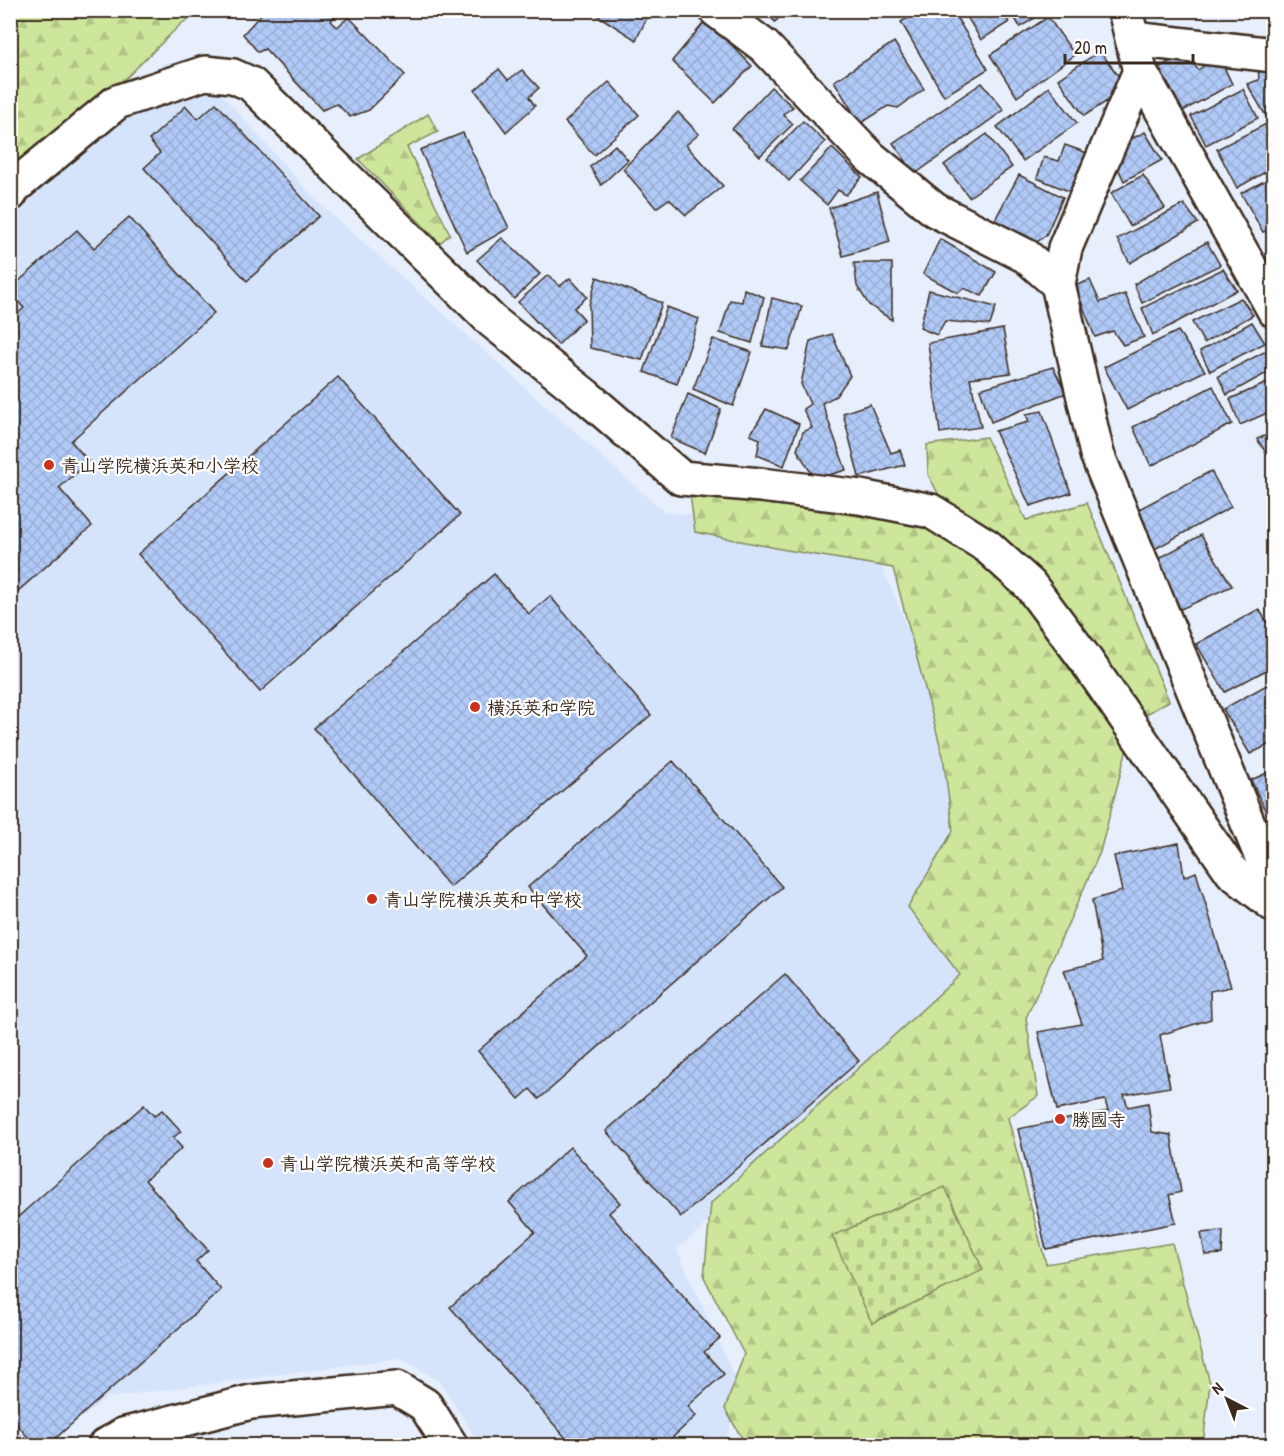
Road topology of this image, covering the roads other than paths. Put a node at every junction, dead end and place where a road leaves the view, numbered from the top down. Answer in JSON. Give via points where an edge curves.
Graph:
{"nodes":[{"id":1,"x":716,"y":10,"type":"edge"},
{"id":2,"x":1129,"y":25,"type":"edge"},
{"id":3,"x":1274,"y":55,"type":"edge"},
{"id":4,"x":1140,"y":71,"type":"junction"},
{"id":5,"x":10,"y":194,"type":"edge"},
{"id":6,"x":1058,"y":284,"type":"junction"},
{"id":7,"x":1274,"y":310,"type":"edge"},
{"id":8,"x":1274,"y":887,"type":"edge"},
{"id":9,"x":1274,"y":905,"type":"edge"},
{"id":10,"x":105,"y":1446,"type":"edge"},
{"id":11,"x":451,"y":1446,"type":"edge"}],
"edges":[{"from":1,"to":6,"type":"street","via":[[764,46],[870,157],[935,210],[1026,256]]},
{"from":2,"to":3,"type":"street"},
{"from":2,"to":4,"type":"street"},
{"from":4,"to":6,"type":"street","via":[[1065,248]]},
{"from":4,"to":7,"type":"street"},
{"from":5,"to":9,"type":"street","via":[[117,102],[205,73],[233,76],[251,84],[492,321],[681,478],[860,497],[931,511],[987,546],[1030,585],[1232,872]]},
{"from":6,"to":8,"type":"street","via":[[1097,454]]},
{"from":10,"to":11,"type":"street","via":[[123,1435],[251,1402],[397,1388],[425,1405]]}]}
